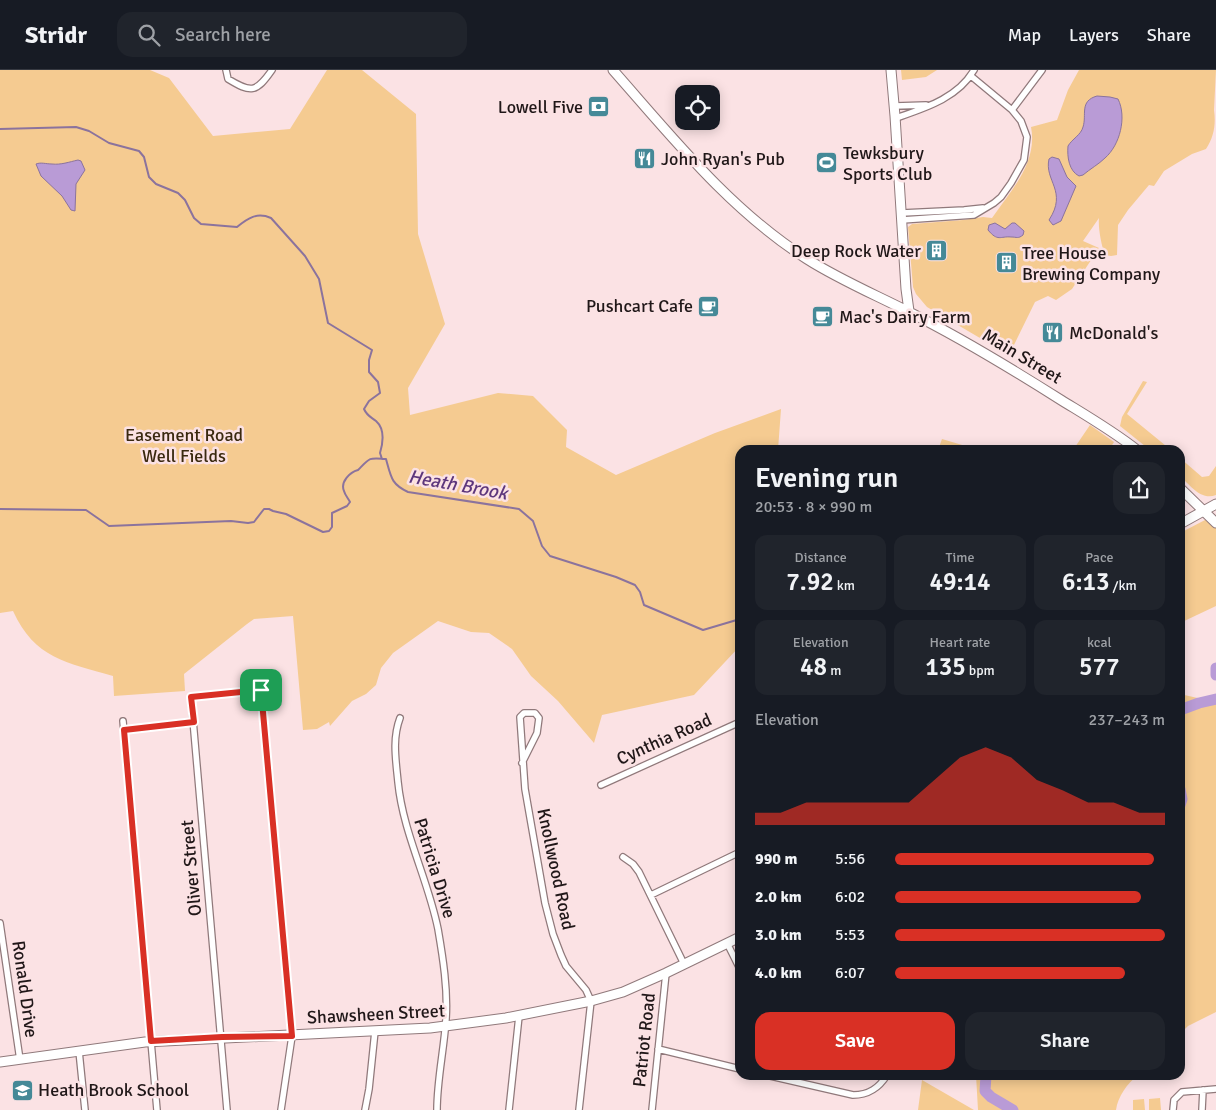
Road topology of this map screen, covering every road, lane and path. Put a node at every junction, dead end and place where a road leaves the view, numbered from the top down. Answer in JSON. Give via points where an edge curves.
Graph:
{"nodes":[{"id":1,"x":226,"y":70,"type":"edge"},
{"id":2,"x":272,"y":70,"type":"edge"},
{"id":3,"x":613,"y":70,"type":"edge"},
{"id":4,"x":891,"y":70,"type":"edge"},
{"id":5,"x":1042,"y":70,"type":"edge"},
{"id":6,"x":972,"y":73,"type":"edge"},
{"id":7,"x":928,"y":105,"type":"junction"},
{"id":8,"x":895,"y":106,"type":"junction"},
{"id":9,"x":1012,"y":110,"type":"junction"},
{"id":10,"x":896,"y":118,"type":"junction"},
{"id":11,"x":902,"y":216,"type":"junction"},
{"id":12,"x":909,"y":311,"type":"junction"},
{"id":13,"x":1130,"y":445,"type":"edge"},
{"id":14,"x":1185,"y":493,"type":"edge"},
{"id":15,"x":1216,"y":504,"type":"edge"},
{"id":16,"x":1204,"y":511,"type":"junction"},
{"id":17,"x":1185,"y":521,"type":"edge"},
{"id":18,"x":1216,"y":523,"type":"edge"},
{"id":19,"x":400,"y":718,"type":"dead end"},
{"id":20,"x":123,"y":720,"type":"dead end"},
{"id":21,"x":194,"y":722,"type":"junction"},
{"id":22,"x":735,"y":724,"type":"edge"},
{"id":23,"x":124,"y":730,"type":"junction"},
{"id":24,"x":522,"y":763,"type":"junction"},
{"id":25,"x":601,"y":784,"type":"dead end"},
{"id":26,"x":735,"y":854,"type":"edge"},
{"id":27,"x":624,"y":857,"type":"dead end"},
{"id":28,"x":651,"y":895,"type":"junction"},
{"id":29,"x":0,"y":923,"type":"edge"},
{"id":30,"x":735,"y":939,"type":"edge"},
{"id":31,"x":727,"y":943,"type":"junction"},
{"id":32,"x":735,"y":960,"type":"edge"},
{"id":33,"x":684,"y":964,"type":"junction"},
{"id":34,"x":666,"y":973,"type":"junction"},
{"id":35,"x":590,"y":1001,"type":"junction"},
{"id":36,"x":519,"y":1016,"type":"junction"},
{"id":37,"x":446,"y":1027,"type":"junction"},
{"id":38,"x":375,"y":1031,"type":"junction"},
{"id":39,"x":292,"y":1036,"type":"junction"},
{"id":40,"x":222,"y":1037,"type":"junction"},
{"id":41,"x":151,"y":1041,"type":"junction"},
{"id":42,"x":658,"y":1049,"type":"junction"},
{"id":43,"x":79,"y":1051,"type":"junction"},
{"id":44,"x":20,"y":1060,"type":"junction"},
{"id":45,"x":0,"y":1062,"type":"edge"},
{"id":46,"x":735,"y":1068,"type":"edge"},
{"id":47,"x":788,"y":1080,"type":"edge"},
{"id":48,"x":883,"y":1080,"type":"edge"},
{"id":49,"x":1216,"y":1089,"type":"edge"},
{"id":50,"x":1203,"y":1090,"type":"junction"},
{"id":51,"x":85,"y":1110,"type":"edge"},
{"id":52,"x":157,"y":1110,"type":"edge"},
{"id":53,"x":227,"y":1110,"type":"edge"},
{"id":54,"x":281,"y":1110,"type":"edge"},
{"id":55,"x":365,"y":1110,"type":"edge"},
{"id":56,"x":437,"y":1110,"type":"edge"},
{"id":57,"x":509,"y":1110,"type":"edge"},
{"id":58,"x":579,"y":1110,"type":"edge"},
{"id":59,"x":652,"y":1110,"type":"edge"},
{"id":60,"x":1173,"y":1110,"type":"edge"},
{"id":61,"x":1202,"y":1110,"type":"edge"}],
"edges":[{"from":1,"to":2,"type":"street","via":[[228,79],[252,90],[261,86]]},
{"from":3,"to":12,"type":"main road","name":"Main Street","via":[[736,206],[809,260]]},
{"from":4,"to":8,"type":"main road"},
{"from":5,"to":9,"type":"street"},
{"from":6,"to":7,"type":"street","via":[[951,95]]},
{"from":6,"to":9,"type":"street"},
{"from":7,"to":8,"type":"street"},
{"from":7,"to":10,"type":"street"},
{"from":8,"to":10,"type":"main road"},
{"from":9,"to":11,"type":"street","via":[[1021,121],[1027,137],[1024,160],[1001,197],[985,207]]},
{"from":10,"to":11,"type":"main road"},
{"from":11,"to":12,"type":"main road"},
{"from":12,"to":13,"type":"main road","name":"Main Street","via":[[1020,374]]},
{"from":14,"to":16,"type":"main road"},
{"from":15,"to":16,"type":"main road"},
{"from":16,"to":17,"type":"main road"},
{"from":16,"to":18,"type":"main road"},
{"from":19,"to":37,"type":"street","name":"Patricia Drive","via":[[395,744],[400,795],[438,930]]},
{"from":20,"to":23,"type":"street"},
{"from":21,"to":23,"type":"street"},
{"from":21,"to":39,"type":"street","name":"Oliver Street","via":[[191,697],[261,690]]},
{"from":21,"to":40,"type":"street","name":"Oliver Street"},
{"from":22,"to":25,"type":"street","name":"Cynthia Road"},
{"from":23,"to":41,"type":"street"},
{"from":24,"to":24,"type":"street","name":"Knollwood Road","via":[[538,731],[539,717],[534,713],[526,712],[521,716]]},
{"from":24,"to":35,"type":"street","name":"Knollwood Road","via":[[550,924],[566,966],[586,990]]},
{"from":26,"to":28,"type":"street"},
{"from":27,"to":28,"type":"street","via":[[636,868]]},
{"from":28,"to":33,"type":"street"},
{"from":29,"to":44,"type":"street","name":"Ronald Drive"},
{"from":30,"to":31,"type":"main road","name":"Shawsheen Street"},
{"from":31,"to":32,"type":"street"},
{"from":31,"to":33,"type":"main road","name":"Shawsheen Street"},
{"from":33,"to":34,"type":"main road","name":"Shawsheen Street"},
{"from":34,"to":35,"type":"main road","name":"Shawsheen Street","via":[[629,990]]},
{"from":34,"to":42,"type":"street","name":"Patriot Road"},
{"from":35,"to":36,"type":"main road","name":"Shawsheen Street"},
{"from":35,"to":58,"type":"street"},
{"from":36,"to":37,"type":"main road","name":"Shawsheen Street"},
{"from":36,"to":57,"type":"street"},
{"from":37,"to":38,"type":"main road","name":"Shawsheen Street"},
{"from":37,"to":56,"type":"street","name":"Patricia Drive"},
{"from":38,"to":39,"type":"main road","name":"Shawsheen Street"},
{"from":38,"to":55,"type":"street"},
{"from":39,"to":40,"type":"main road","name":"Shawsheen Street"},
{"from":39,"to":54,"type":"street"},
{"from":40,"to":41,"type":"main road","name":"Shawsheen Street"},
{"from":40,"to":53,"type":"street","name":"Oliver Street"},
{"from":41,"to":43,"type":"main road","name":"Shawsheen Street"},
{"from":41,"to":52,"type":"street"},
{"from":42,"to":46,"type":"street"},
{"from":42,"to":59,"type":"street","name":"Patriot Road"},
{"from":43,"to":44,"type":"main road","name":"Shawsheen Street"},
{"from":43,"to":51,"type":"street"},
{"from":44,"to":45,"type":"main road","name":"Shawsheen Street"},
{"from":47,"to":48,"type":"street","via":[[853,1095],[875,1089]]},
{"from":49,"to":50,"type":"street"},
{"from":50,"to":60,"type":"street","via":[[1179,1094],[1174,1100]]},
{"from":50,"to":61,"type":"street"}]}
